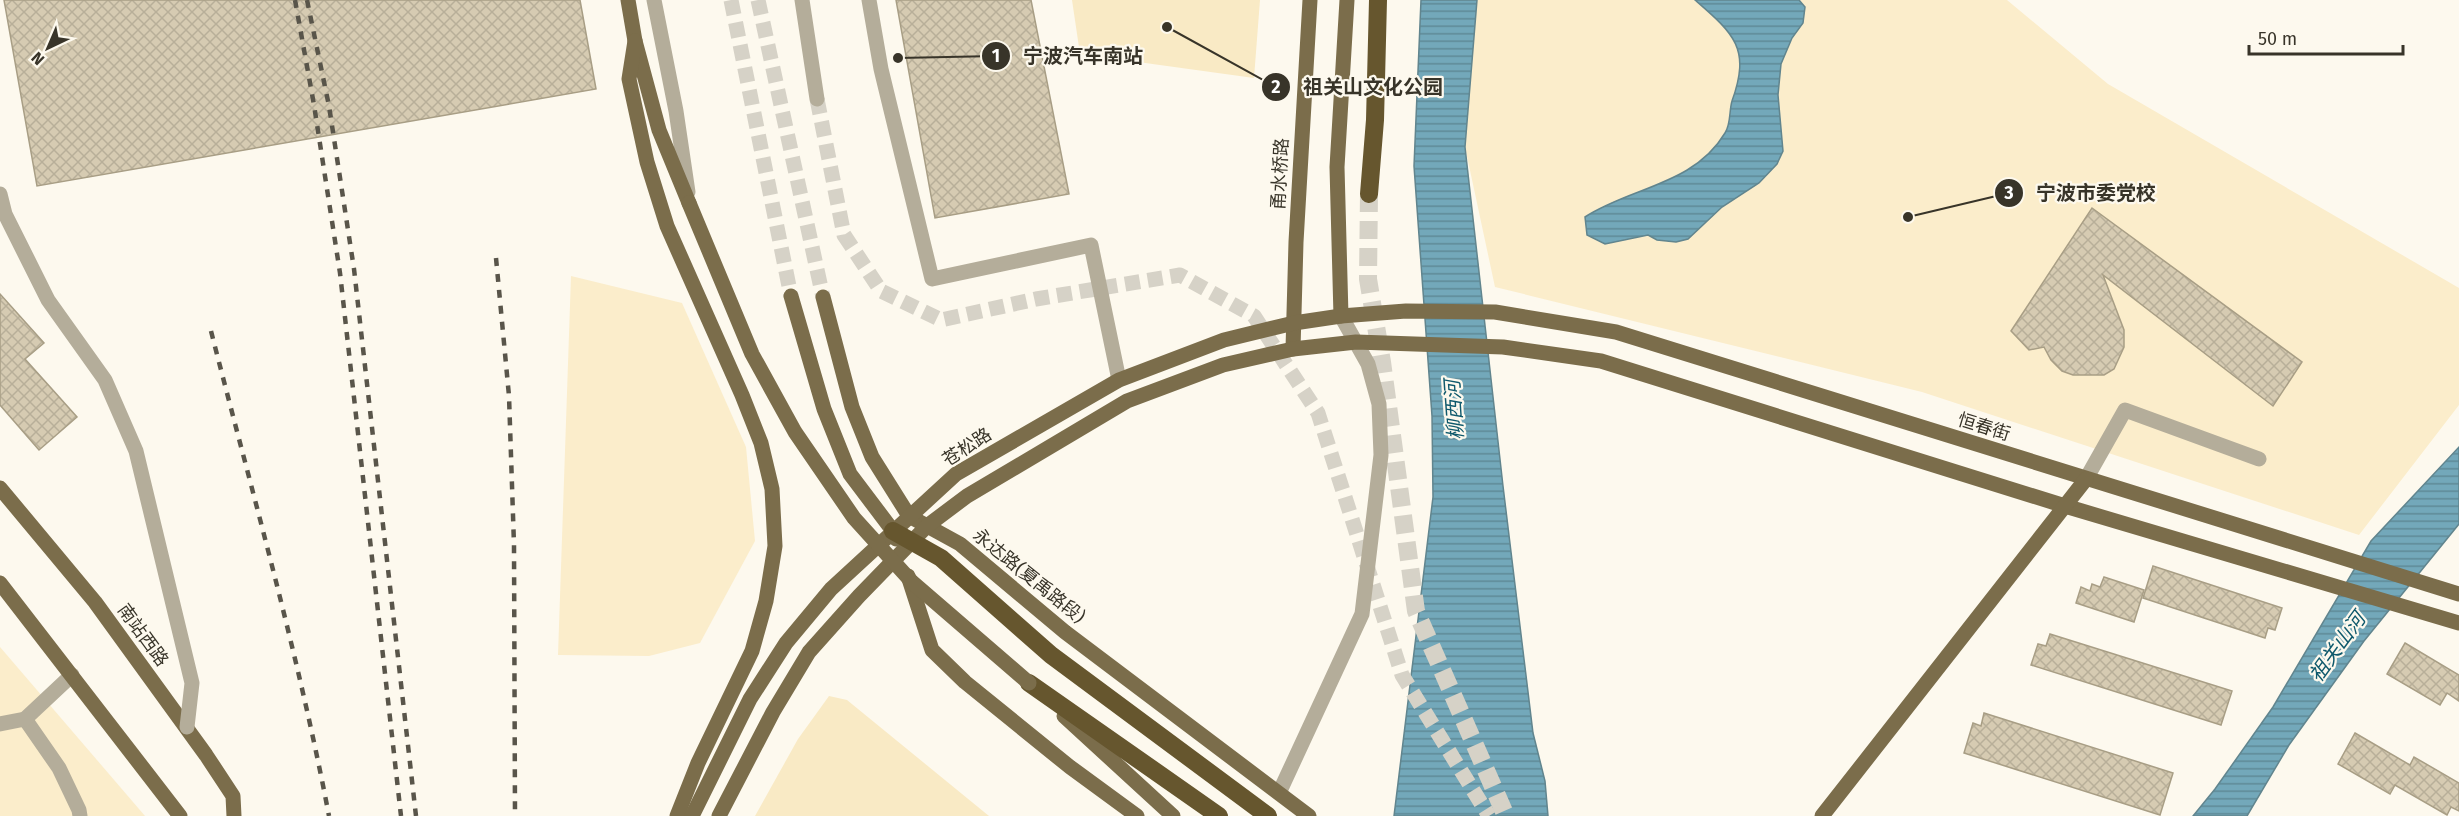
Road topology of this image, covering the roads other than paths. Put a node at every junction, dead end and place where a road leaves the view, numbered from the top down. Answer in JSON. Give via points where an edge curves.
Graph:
{"nodes":[{"id":1,"x":628,"y":0,"type":"edge"},
{"id":2,"x":654,"y":0,"type":"edge"},
{"id":3,"x":802,"y":0,"type":"edge"},
{"id":4,"x":869,"y":0,"type":"edge"},
{"id":5,"x":1310,"y":0,"type":"edge"},
{"id":6,"x":1347,"y":0,"type":"edge"},
{"id":7,"x":1378,"y":0,"type":"edge"},
{"id":8,"x":634,"y":41,"type":"junction"},
{"id":9,"x":818,"y":99,"type":"tunnel mouth"},
{"id":10,"x":0,"y":183,"type":"edge"},
{"id":11,"x":1370,"y":194,"type":"tunnel mouth"},
{"id":12,"x":0,"y":195,"type":"edge"},
{"id":13,"x":689,"y":203,"type":"junction"},
{"id":14,"x":5,"y":214,"type":"junction"},
{"id":15,"x":791,"y":296,"type":"tunnel mouth"},
{"id":16,"x":823,"y":297,"type":"tunnel mouth"},
{"id":17,"x":1406,"y":311,"type":"joint"},
{"id":18,"x":1341,"y":316,"type":"junction"},
{"id":19,"x":1294,"y":324,"type":"junction"},
{"id":20,"x":1356,"y":342,"type":"junction"},
{"id":21,"x":1293,"y":349,"type":"junction"},
{"id":22,"x":1119,"y":380,"type":"junction"},
{"id":23,"x":2259,"y":459,"type":"dead end"},
{"id":24,"x":2086,"y":479,"type":"junction"},
{"id":25,"x":0,"y":488,"type":"edge"},
{"id":26,"x":2065,"y":506,"type":"junction"},
{"id":27,"x":909,"y":516,"type":"junction"},
{"id":28,"x":927,"y":526,"type":"junction"},
{"id":29,"x":893,"y":531,"type":"junction"},
{"id":30,"x":912,"y":542,"type":"junction"},
{"id":31,"x":0,"y":583,"type":"edge"},
{"id":32,"x":2459,"y":594,"type":"edge"},
{"id":33,"x":2459,"y":623,"type":"edge"},
{"id":34,"x":72,"y":675,"type":"junction"},
{"id":35,"x":1029,"y":683,"type":"junction"},
{"id":36,"x":25,"y":719,"type":"junction"},
{"id":37,"x":0,"y":724,"type":"edge"},
{"id":38,"x":187,"y":728,"type":"junction"},
{"id":39,"x":1279,"y":793,"type":"junction"},
{"id":40,"x":80,"y":816,"type":"edge"},
{"id":41,"x":180,"y":816,"type":"edge"},
{"id":42,"x":234,"y":816,"type":"edge"},
{"id":43,"x":677,"y":816,"type":"edge"},
{"id":44,"x":692,"y":816,"type":"edge"},
{"id":45,"x":719,"y":816,"type":"edge"},
{"id":46,"x":1137,"y":816,"type":"edge"},
{"id":47,"x":1173,"y":816,"type":"edge"},
{"id":48,"x":1219,"y":816,"type":"edge"},
{"id":49,"x":1268,"y":816,"type":"edge"},
{"id":50,"x":1309,"y":816,"type":"edge"},
{"id":51,"x":1822,"y":816,"type":"edge"}],
"edges":[{"from":1,"to":8,"type":"main road"},
{"from":2,"to":13,"type":"street"},
{"from":3,"to":9,"type":"street"},
{"from":4,"to":22,"type":"street","via":[[881,69],[932,279],[1091,245]]},
{"from":5,"to":19,"type":"main road","name":"甬水桥路"},
{"from":6,"to":18,"type":"main road","via":[[1337,167]]},
{"from":7,"to":11,"type":"highway"},
{"from":8,"to":13,"type":"main road","via":[[659,130]]},
{"from":8,"to":43,"type":"main road","via":[[629,79],[647,162],[667,226],[761,443],[771,489],[775,546],[752,651]]},
{"from":10,"to":14,"type":"street","bridge":true},
{"from":12,"to":14,"type":"street","bridge":true},
{"from":13,"to":35,"type":"main road","bridge":true,"via":[[752,354],[795,432],[854,518],[912,582]]},
{"from":14,"to":38,"type":"street","bridge":true,"via":[[48,300],[105,380],[136,451],[192,683]]},
{"from":15,"to":29,"type":"main road","via":[[824,409],[850,474]]},
{"from":16,"to":27,"type":"main road","name":"永达路(夏禹路段)","via":[[852,407],[872,457]]},
{"from":17,"to":18,"type":"main road","name":"苍松路"},
{"from":17,"to":24,"type":"main road","name":"恒春街","via":[[1495,312],[1616,332]]},
{"from":18,"to":19,"type":"main road","name":"苍松路"},
{"from":18,"to":20,"type":"street"},
{"from":19,"to":21,"type":"main road","name":"甬水桥路"},
{"from":19,"to":22,"type":"main road","name":"苍松路","via":[[1224,340]]},
{"from":20,"to":21,"type":"main road"},
{"from":20,"to":26,"type":"main road","via":[[1503,347],[1601,361]]},
{"from":20,"to":39,"type":"street","via":[[1368,364],[1379,404],[1382,456],[1362,614]]},
{"from":21,"to":28,"type":"main road","via":[[1223,365],[1127,401],[967,496]]},
{"from":22,"to":27,"type":"main road","name":"苍松路","via":[[956,474]]},
{"from":23,"to":24,"type":"street","via":[[2125,410]]},
{"from":24,"to":26,"type":"main road"},
{"from":24,"to":32,"type":"main road","name":"恒春街"},
{"from":25,"to":38,"type":"main road","name":"南站西路","via":[[95,602]]},
{"from":26,"to":33,"type":"main road"},
{"from":26,"to":51,"type":"main road"},
{"from":27,"to":28,"type":"main road","name":"永达路(夏禹路段)"},
{"from":27,"to":29,"type":"main road","name":"苍松路"},
{"from":28,"to":30,"type":"main road"},
{"from":28,"to":39,"type":"main road","name":"永达路(夏禹路段)","via":[[960,544],[1065,632]]},
{"from":29,"to":30,"type":"highway"},
{"from":29,"to":44,"type":"main road","name":"苍松路","via":[[831,589],[786,643],[750,699]]},
{"from":29,"to":46,"type":"main road","via":[[932,650],[982,697]]},
{"from":30,"to":45,"type":"main road","via":[[809,652]]},
{"from":30,"to":49,"type":"highway","via":[[941,558],[1051,655]]},
{"from":31,"to":34,"type":"main road"},
{"from":34,"to":36,"type":"street"},
{"from":34,"to":41,"type":"main road"},
{"from":35,"to":47,"type":"main road"},
{"from":35,"to":48,"type":"highway"},
{"from":36,"to":37,"type":"street"},
{"from":36,"to":40,"type":"street","via":[[59,768]]},
{"from":38,"to":42,"type":"main road","name":"南站西路","via":[[233,796]]},
{"from":39,"to":50,"type":"main road","name":"永达路(夏禹路段)"}]}
